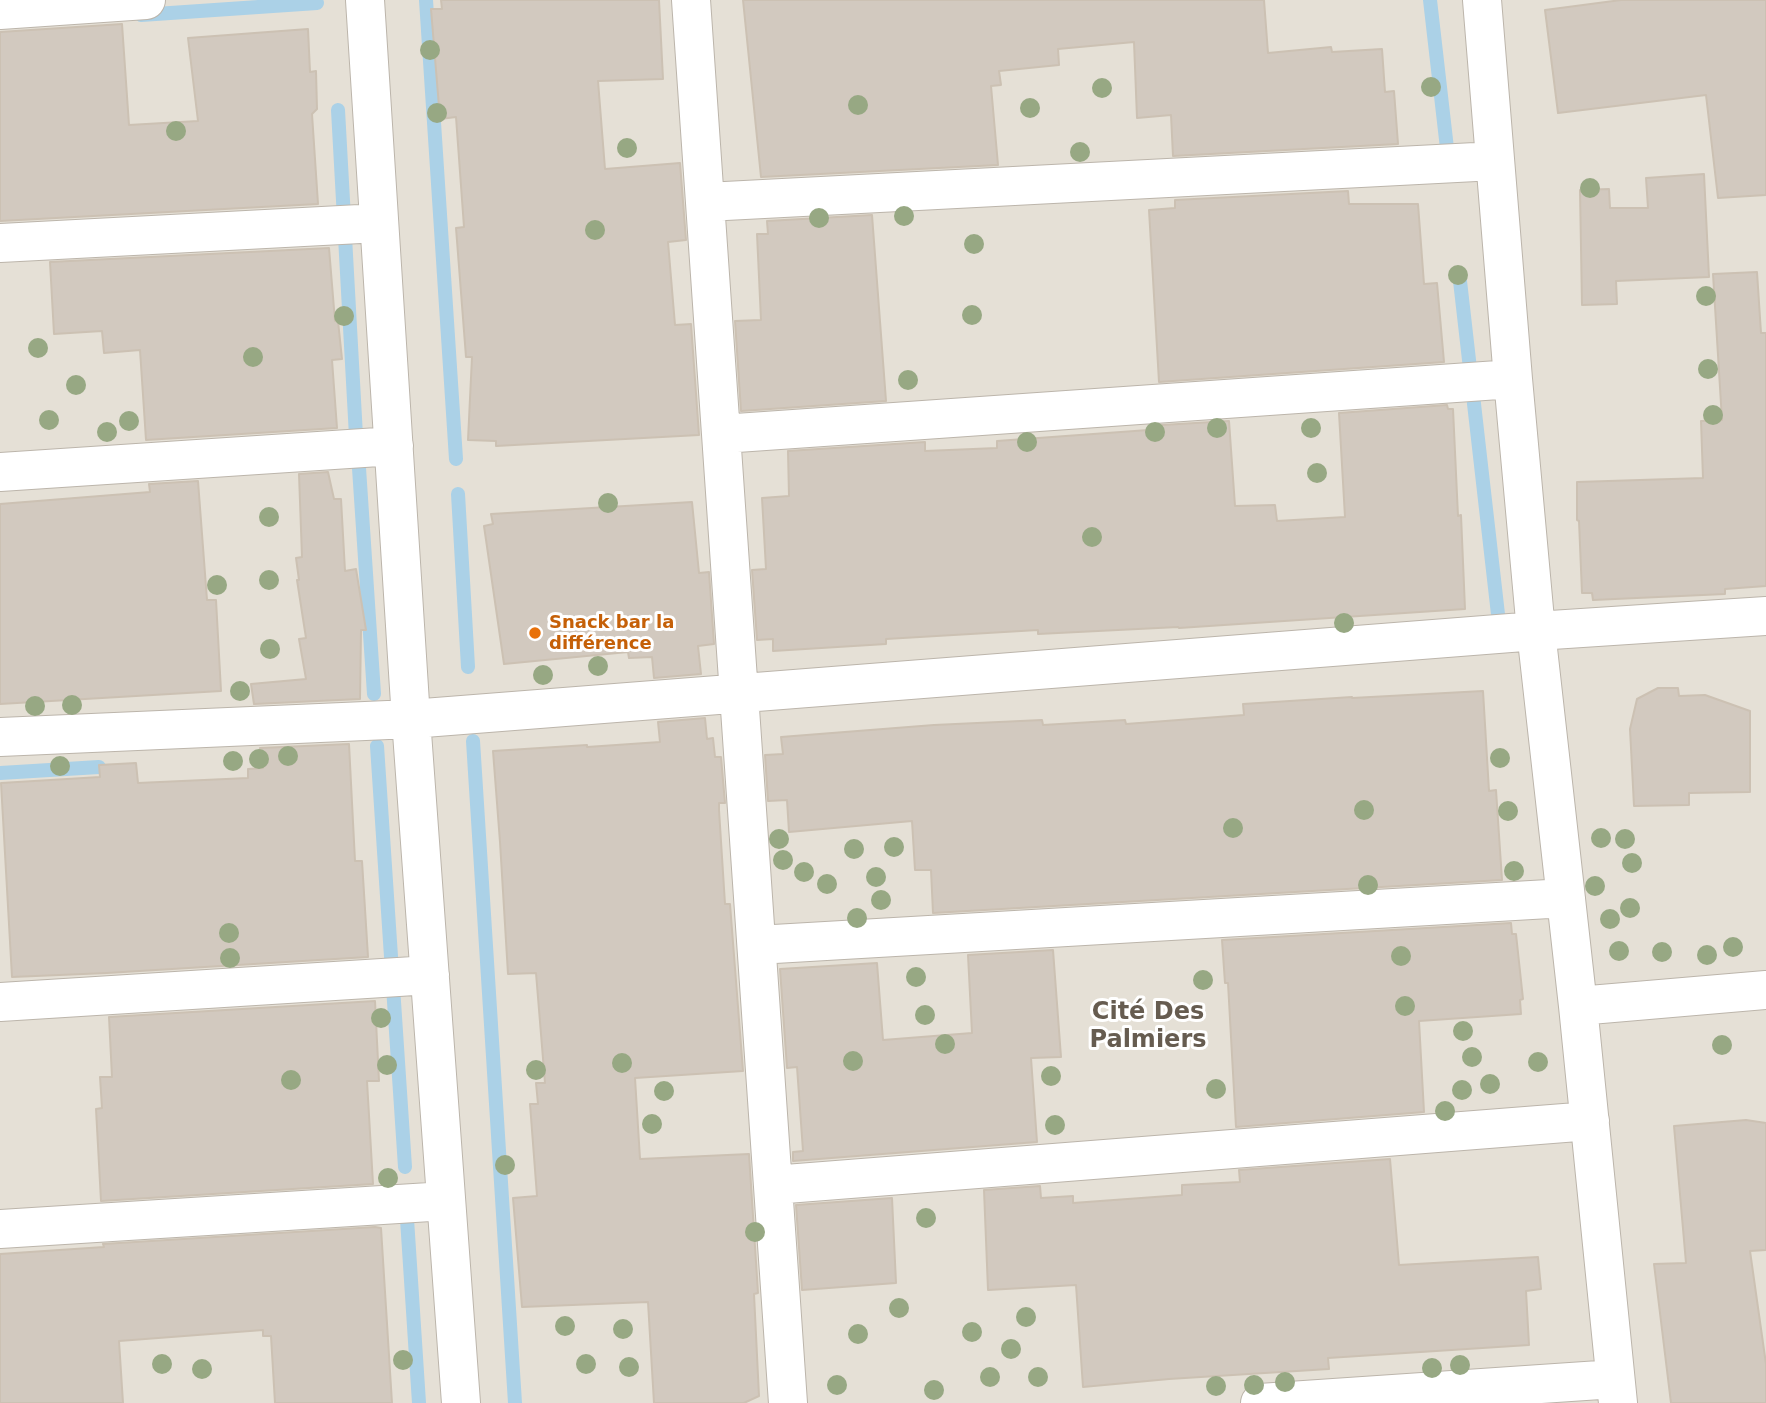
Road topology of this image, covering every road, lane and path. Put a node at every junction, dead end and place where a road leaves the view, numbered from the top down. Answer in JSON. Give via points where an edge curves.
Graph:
{"nodes":[{"id":1,"x":146,"y":0,"type":"edge"},
{"id":2,"x":365,"y":0,"type":"edge"},
{"id":3,"x":691,"y":0,"type":"edge"},
{"id":4,"x":1482,"y":0,"type":"edge"},
{"id":5,"x":0,"y":10,"type":"edge"},
{"id":6,"x":1495,"y":161,"type":"junction"},
{"id":7,"x":706,"y":202,"type":"junction"},
{"id":8,"x":379,"y":223,"type":"junction"},
{"id":9,"x":0,"y":243,"type":"edge"},
{"id":10,"x":1513,"y":379,"type":"junction"},
{"id":11,"x":722,"y":435,"type":"junction"},
{"id":12,"x":394,"y":446,"type":"junction"},
{"id":13,"x":0,"y":472,"type":"edge"},
{"id":14,"x":1766,"y":616,"type":"edge"},
{"id":15,"x":1536,"y":631,"type":"junction"},
{"id":16,"x":740,"y":693,"type":"junction"},
{"id":17,"x":411,"y":719,"type":"junction"},
{"id":18,"x":0,"y":737,"type":"edge"},
{"id":19,"x":1566,"y":898,"type":"junction"},
{"id":20,"x":757,"y":945,"type":"junction"},
{"id":21,"x":430,"y":975,"type":"junction"},
{"id":22,"x":1766,"y":990,"type":"edge"},
{"id":23,"x":0,"y":1002,"type":"edge"},
{"id":24,"x":1577,"y":1006,"type":"junction"},
{"id":25,"x":1590,"y":1121,"type":"junction"},
{"id":26,"x":773,"y":1185,"type":"junction"},
{"id":27,"x":446,"y":1201,"type":"junction"},
{"id":28,"x":0,"y":1228,"type":"edge"},
{"id":29,"x":1617,"y":1391,"type":"edge"},
{"id":30,"x":461,"y":1403,"type":"edge"},
{"id":31,"x":788,"y":1403,"type":"edge"},
{"id":32,"x":1260,"y":1403,"type":"edge"}],
"edges":[{"from":1,"to":5,"type":"street"},
{"from":2,"to":8,"type":"street"},
{"from":3,"to":7,"type":"street"},
{"from":4,"to":6,"type":"street"},
{"from":6,"to":7,"type":"street"},
{"from":6,"to":10,"type":"street"},
{"from":7,"to":11,"type":"street"},
{"from":8,"to":9,"type":"street"},
{"from":8,"to":12,"type":"street"},
{"from":10,"to":11,"type":"street"},
{"from":10,"to":15,"type":"street"},
{"from":11,"to":16,"type":"street"},
{"from":12,"to":13,"type":"street"},
{"from":12,"to":17,"type":"street"},
{"from":14,"to":15,"type":"street"},
{"from":15,"to":16,"type":"street"},
{"from":15,"to":19,"type":"street"},
{"from":16,"to":17,"type":"street"},
{"from":16,"to":20,"type":"street"},
{"from":17,"to":18,"type":"street"},
{"from":17,"to":21,"type":"street"},
{"from":19,"to":20,"type":"street"},
{"from":19,"to":24,"type":"street"},
{"from":20,"to":26,"type":"street"},
{"from":21,"to":23,"type":"street"},
{"from":21,"to":27,"type":"street"},
{"from":22,"to":24,"type":"street"},
{"from":24,"to":25,"type":"street"},
{"from":25,"to":26,"type":"street"},
{"from":25,"to":29,"type":"street"},
{"from":26,"to":31,"type":"street"},
{"from":27,"to":28,"type":"street"},
{"from":27,"to":30,"type":"street"},
{"from":29,"to":32,"type":"street"}]}
